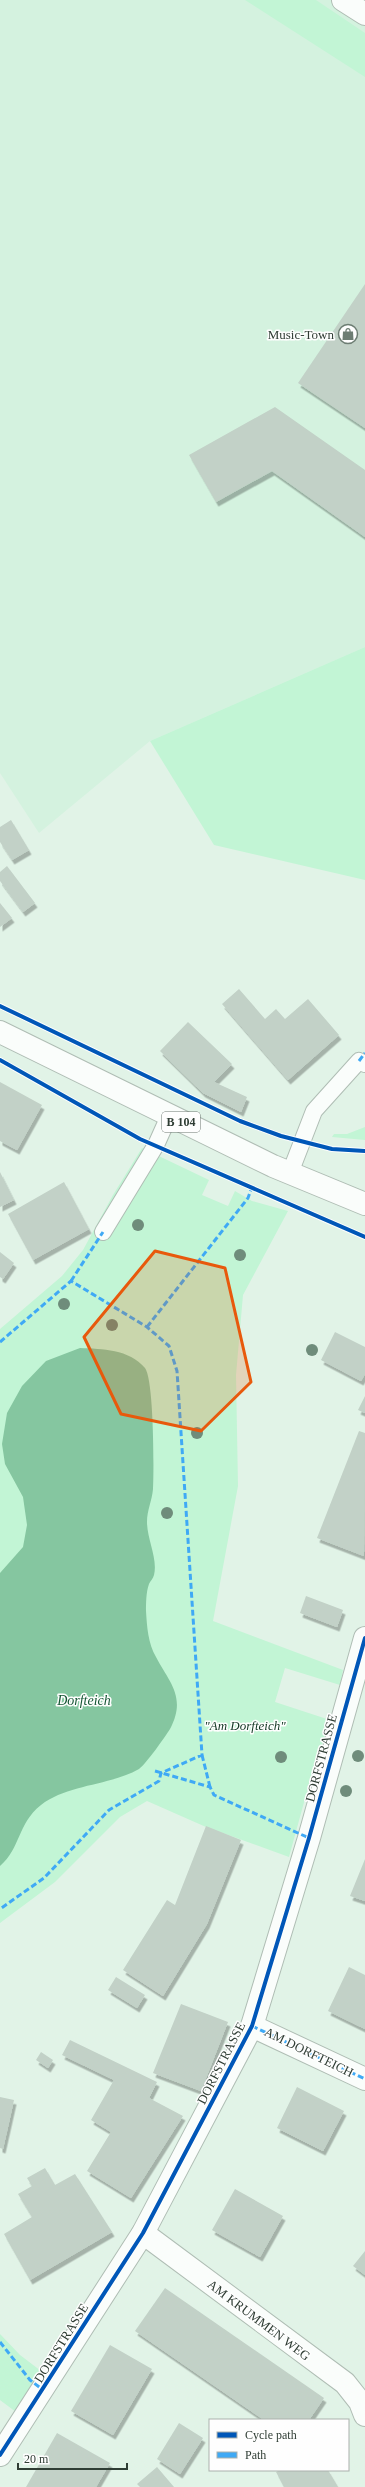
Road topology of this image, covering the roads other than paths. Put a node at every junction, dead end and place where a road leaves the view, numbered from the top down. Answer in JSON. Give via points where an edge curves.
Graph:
{"nodes":[{"id":1,"x":343,"y":0,"type":"edge"},
{"id":2,"x":365,"y":14,"type":"edge"},
{"id":3,"x":0,"y":1032,"type":"edge"},
{"id":4,"x":365,"y":1064,"type":"edge"},
{"id":5,"x":169,"y":1116,"type":"junction"},
{"id":6,"x":290,"y":1173,"type":"junction"},
{"id":7,"x":365,"y":1204,"type":"edge"},
{"id":8,"x":103,"y":1232,"type":"dead end"},
{"id":9,"x":365,"y":1638,"type":"edge"},
{"id":10,"x":357,"y":1695,"type":"edge"},
{"id":11,"x":252,"y":2026,"type":"junction"},
{"id":12,"x":365,"y":2079,"type":"edge"},
{"id":13,"x":143,"y":2233,"type":"junction"},
{"id":14,"x":365,"y":2415,"type":"edge"},
{"id":15,"x":0,"y":2455,"type":"edge"}],
"edges":[{"from":1,"to":2,"type":"street"},
{"from":3,"to":5,"type":"street","number":"B 104"},
{"from":4,"to":6,"type":"lane","via":[[359,1061],[314,1111]]},
{"from":5,"to":6,"type":"street","number":"B 104"},
{"from":5,"to":8,"type":"lane","via":[[156,1145]]},
{"from":6,"to":7,"type":"street","number":"B 104"},
{"from":9,"to":10,"type":"street","name":"DORFSTRASSE"},
{"from":10,"to":11,"type":"street","name":"DORFSTRASSE"},
{"from":11,"to":12,"type":"street","name":"AM DORFTEICH"},
{"from":11,"to":13,"type":"street","name":"DORFSTRASSE"},
{"from":13,"to":14,"type":"street","name":"AM KRUMMEN WEG","via":[[345,2383],[360,2402]]},
{"from":13,"to":15,"type":"street","name":"DORFSTRASSE"}]}
